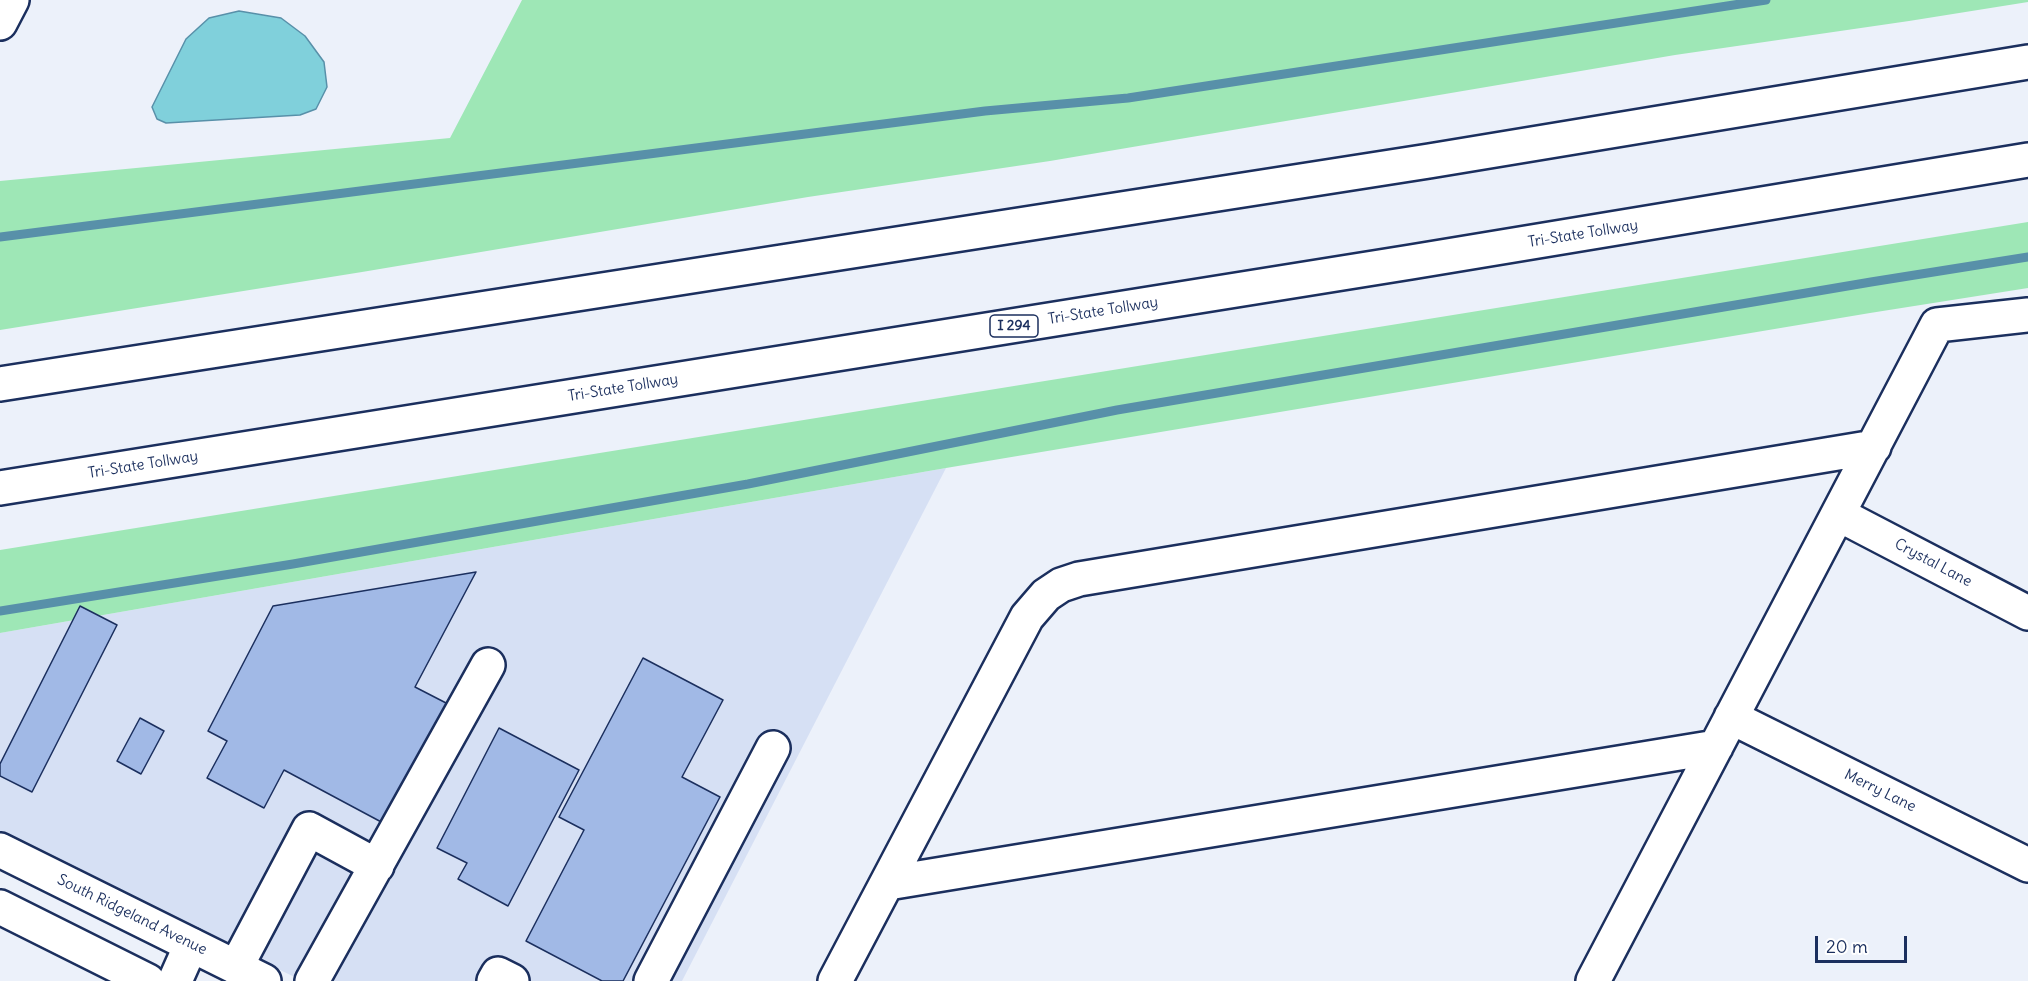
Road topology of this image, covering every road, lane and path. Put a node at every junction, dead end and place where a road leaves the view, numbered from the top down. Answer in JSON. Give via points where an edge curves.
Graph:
{"nodes":[{"id":1,"x":12,"y":0,"type":"edge"},
{"id":2,"x":0,"y":23,"type":"edge"},
{"id":3,"x":2028,"y":62,"type":"edge"},
{"id":4,"x":2028,"y":160,"type":"edge"},
{"id":5,"x":2028,"y":315,"type":"edge"},
{"id":6,"x":0,"y":384,"type":"edge"},
{"id":7,"x":1874,"y":447,"type":"junction"},
{"id":8,"x":0,"y":488,"type":"edge"},
{"id":9,"x":1838,"y":514,"type":"junction"},
{"id":10,"x":2028,"y":612,"type":"edge"},
{"id":11,"x":488,"y":665,"type":"dead end"},
{"id":12,"x":1731,"y":717,"type":"junction"},
{"id":13,"x":1716,"y":747,"type":"junction"},
{"id":14,"x":773,"y":748,"type":"dead end"},
{"id":15,"x":0,"y":850,"type":"edge"},
{"id":16,"x":2028,"y":865,"type":"edge"},
{"id":17,"x":377,"y":866,"type":"junction"},
{"id":18,"x":888,"y":883,"type":"junction"},
{"id":19,"x":3,"y":910,"type":"edge"},
{"id":20,"x":191,"y":945,"type":"junction"},
{"id":21,"x":236,"y":967,"type":"junction"},
{"id":22,"x":148,"y":981,"type":"edge"},
{"id":23,"x":175,"y":981,"type":"edge"},
{"id":24,"x":264,"y":981,"type":"edge"},
{"id":25,"x":312,"y":981,"type":"edge"},
{"id":26,"x":494,"y":981,"type":"edge"},
{"id":27,"x":512,"y":981,"type":"edge"},
{"id":28,"x":651,"y":981,"type":"edge"},
{"id":29,"x":835,"y":981,"type":"edge"},
{"id":30,"x":1593,"y":981,"type":"edge"}],
"edges":[{"from":1,"to":2,"type":"main road"},
{"from":3,"to":6,"type":"main road","via":[[1417,163]]},
{"from":4,"to":8,"type":"main road","name":"Tri-State Tollway","number":"I 294"},
{"from":5,"to":7,"type":"main road","via":[[1937,325]]},
{"from":7,"to":9,"type":"main road"},
{"from":7,"to":18,"type":"main road","via":[[1078,579],[1061,585],[1028,616]]},
{"from":9,"to":10,"type":"main road","name":"Crystal Lane"},
{"from":9,"to":12,"type":"main road"},
{"from":11,"to":17,"type":"main road"},
{"from":12,"to":13,"type":"main road"},
{"from":12,"to":16,"type":"main road","name":"Merry Lane"},
{"from":13,"to":18,"type":"main road"},
{"from":13,"to":30,"type":"main road"},
{"from":14,"to":28,"type":"main road"},
{"from":15,"to":20,"type":"main road","name":"South Ridgeland Avenue"},
{"from":17,"to":21,"type":"main road","via":[[309,830]]},
{"from":17,"to":25,"type":"main road"},
{"from":18,"to":29,"type":"main road"},
{"from":19,"to":22,"type":"main road"},
{"from":20,"to":21,"type":"main road","name":"South Ridgeland Avenue"},
{"from":20,"to":23,"type":"main road"},
{"from":21,"to":24,"type":"main road","name":"South Ridgeland Avenue"},
{"from":26,"to":27,"type":"main road","via":[[498,974]]}]}
